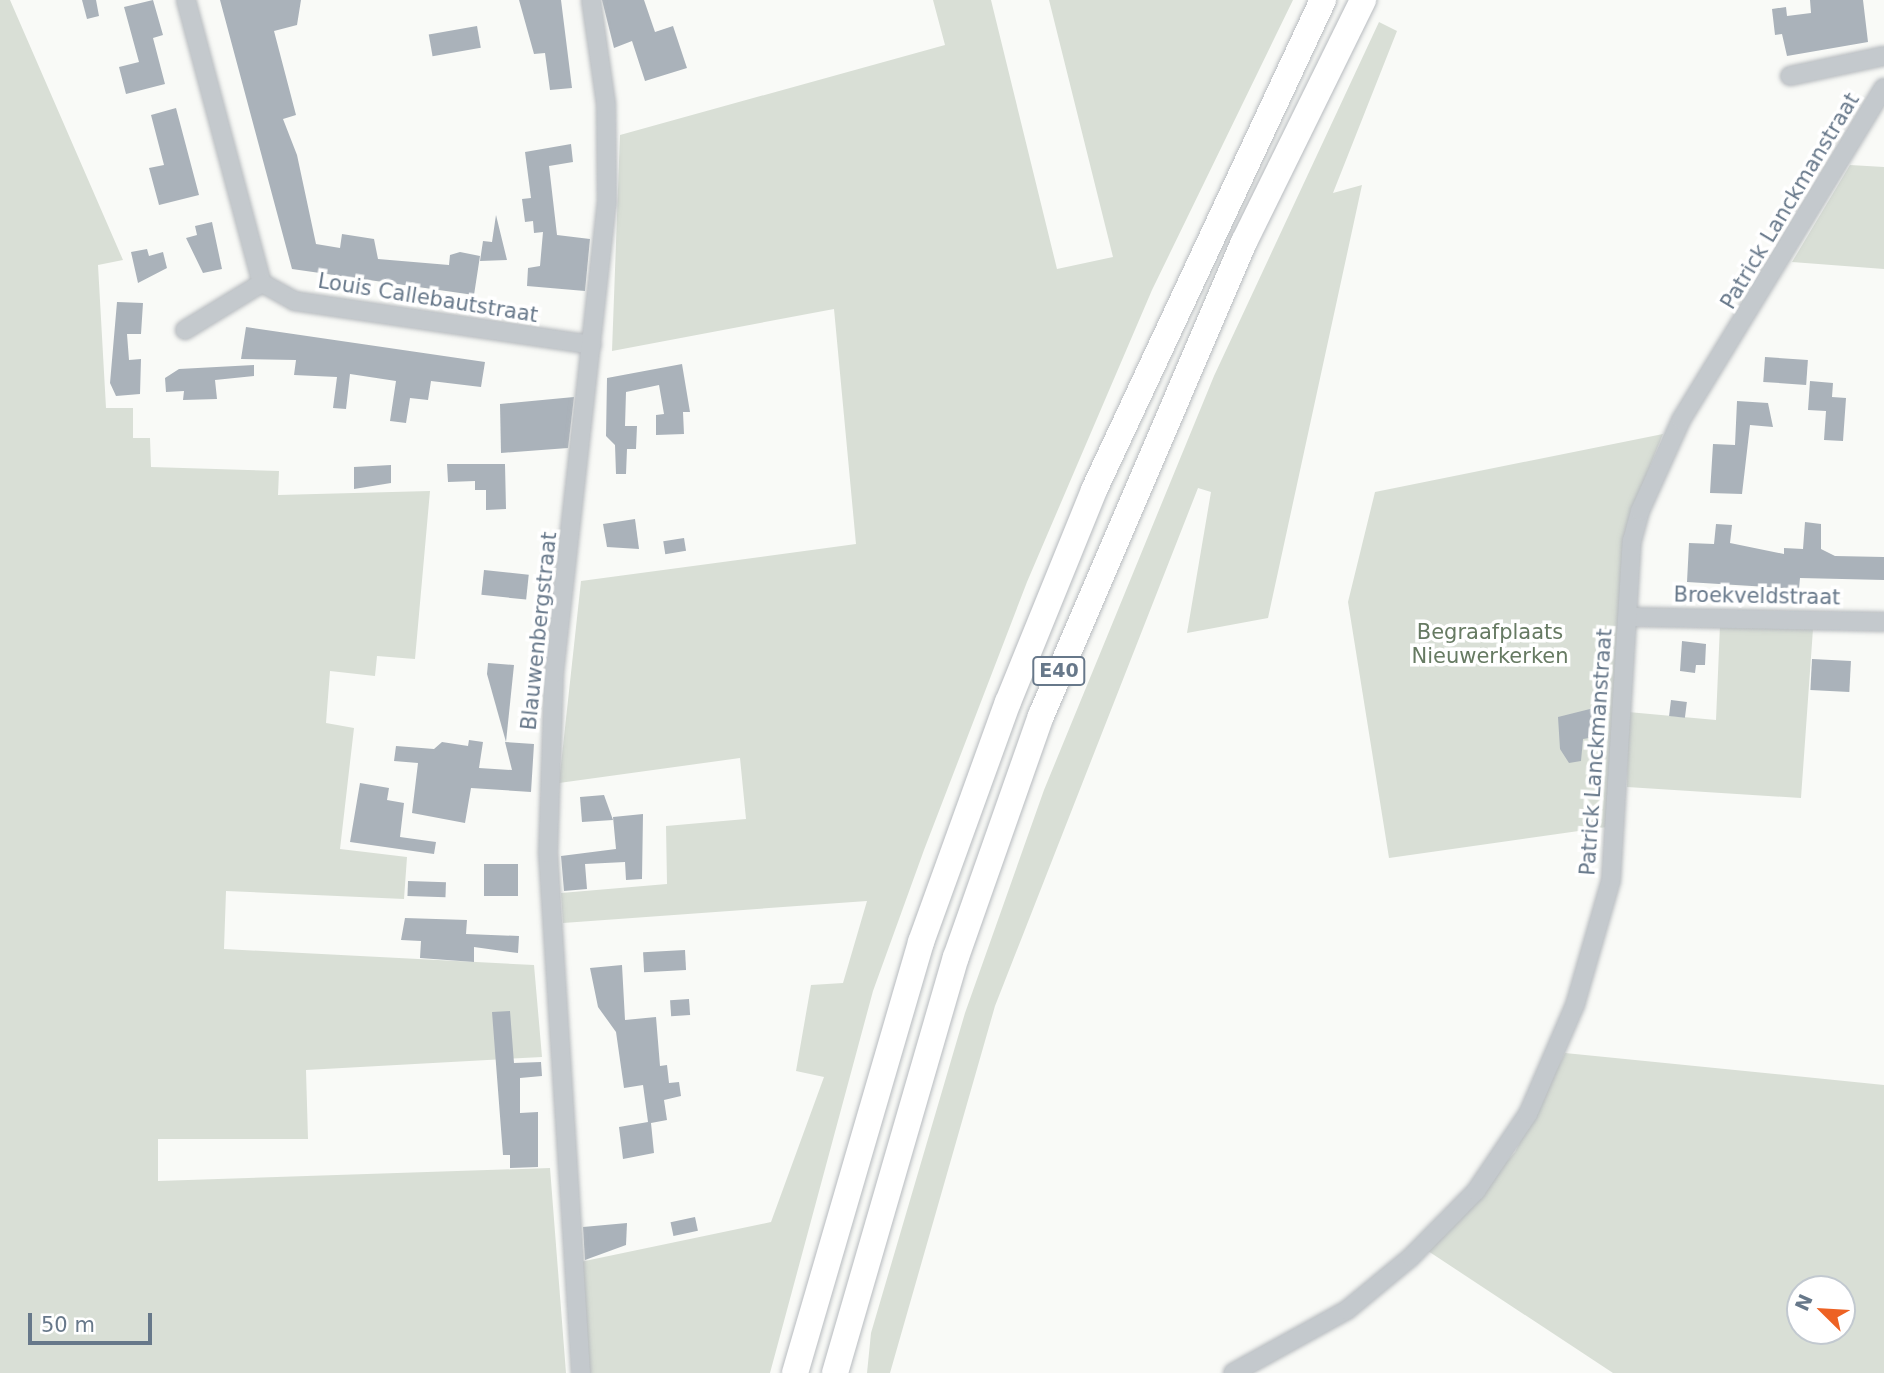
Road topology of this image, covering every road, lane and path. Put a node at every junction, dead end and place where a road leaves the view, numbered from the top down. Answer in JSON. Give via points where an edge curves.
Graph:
{"nodes":[{"id":1,"x":186,"y":0,"type":"edge"},
{"id":2,"x":591,"y":0,"type":"edge"},
{"id":3,"x":1323,"y":0,"type":"edge"},
{"id":4,"x":1363,"y":0,"type":"edge"},
{"id":5,"x":1884,"y":56,"type":"edge"},
{"id":6,"x":1790,"y":76,"type":"dead end"},
{"id":7,"x":1884,"y":88,"type":"edge"},
{"id":8,"x":262,"y":283,"type":"junction"},
{"id":9,"x":185,"y":330,"type":"dead end"},
{"id":10,"x":592,"y":345,"type":"junction"},
{"id":11,"x":1629,"y":617,"type":"junction"},
{"id":12,"x":1884,"y":622,"type":"edge"},
{"id":13,"x":581,"y":1373,"type":"edge"},
{"id":14,"x":795,"y":1373,"type":"edge"},
{"id":15,"x":835,"y":1373,"type":"edge"},
{"id":16,"x":1233,"y":1373,"type":"edge"}],
"edges":[{"from":1,"to":8,"type":"street"},
{"from":2,"to":10,"type":"street","name":"Blauwenbergstraat","via":[[607,125],[607,204]]},
{"from":3,"to":14,"type":"highway","number":"E40","via":[[1099,477],[1008,702],[921,942]]},
{"from":4,"to":15,"type":"highway","number":"E40","via":[[1244,242],[1041,716],[956,957]]},
{"from":5,"to":6,"type":"street"},
{"from":7,"to":11,"type":"street","name":"Patrick Lanckmanstraat","via":[[1658,465],[1632,541]]},
{"from":8,"to":9,"type":"street"},
{"from":8,"to":10,"type":"street","name":"Louis Callebautstraat","via":[[294,301]]},
{"from":10,"to":13,"type":"street","name":"Blauwenbergstraat","via":[[549,774],[550,928]]},
{"from":11,"to":12,"type":"street","name":"Broekveldstraat"},
{"from":11,"to":16,"type":"street","name":"Patrick Lanckmanstraat","via":[[1611,880],[1571,1018],[1528,1114],[1476,1191],[1412,1256],[1347,1310]]}]}
